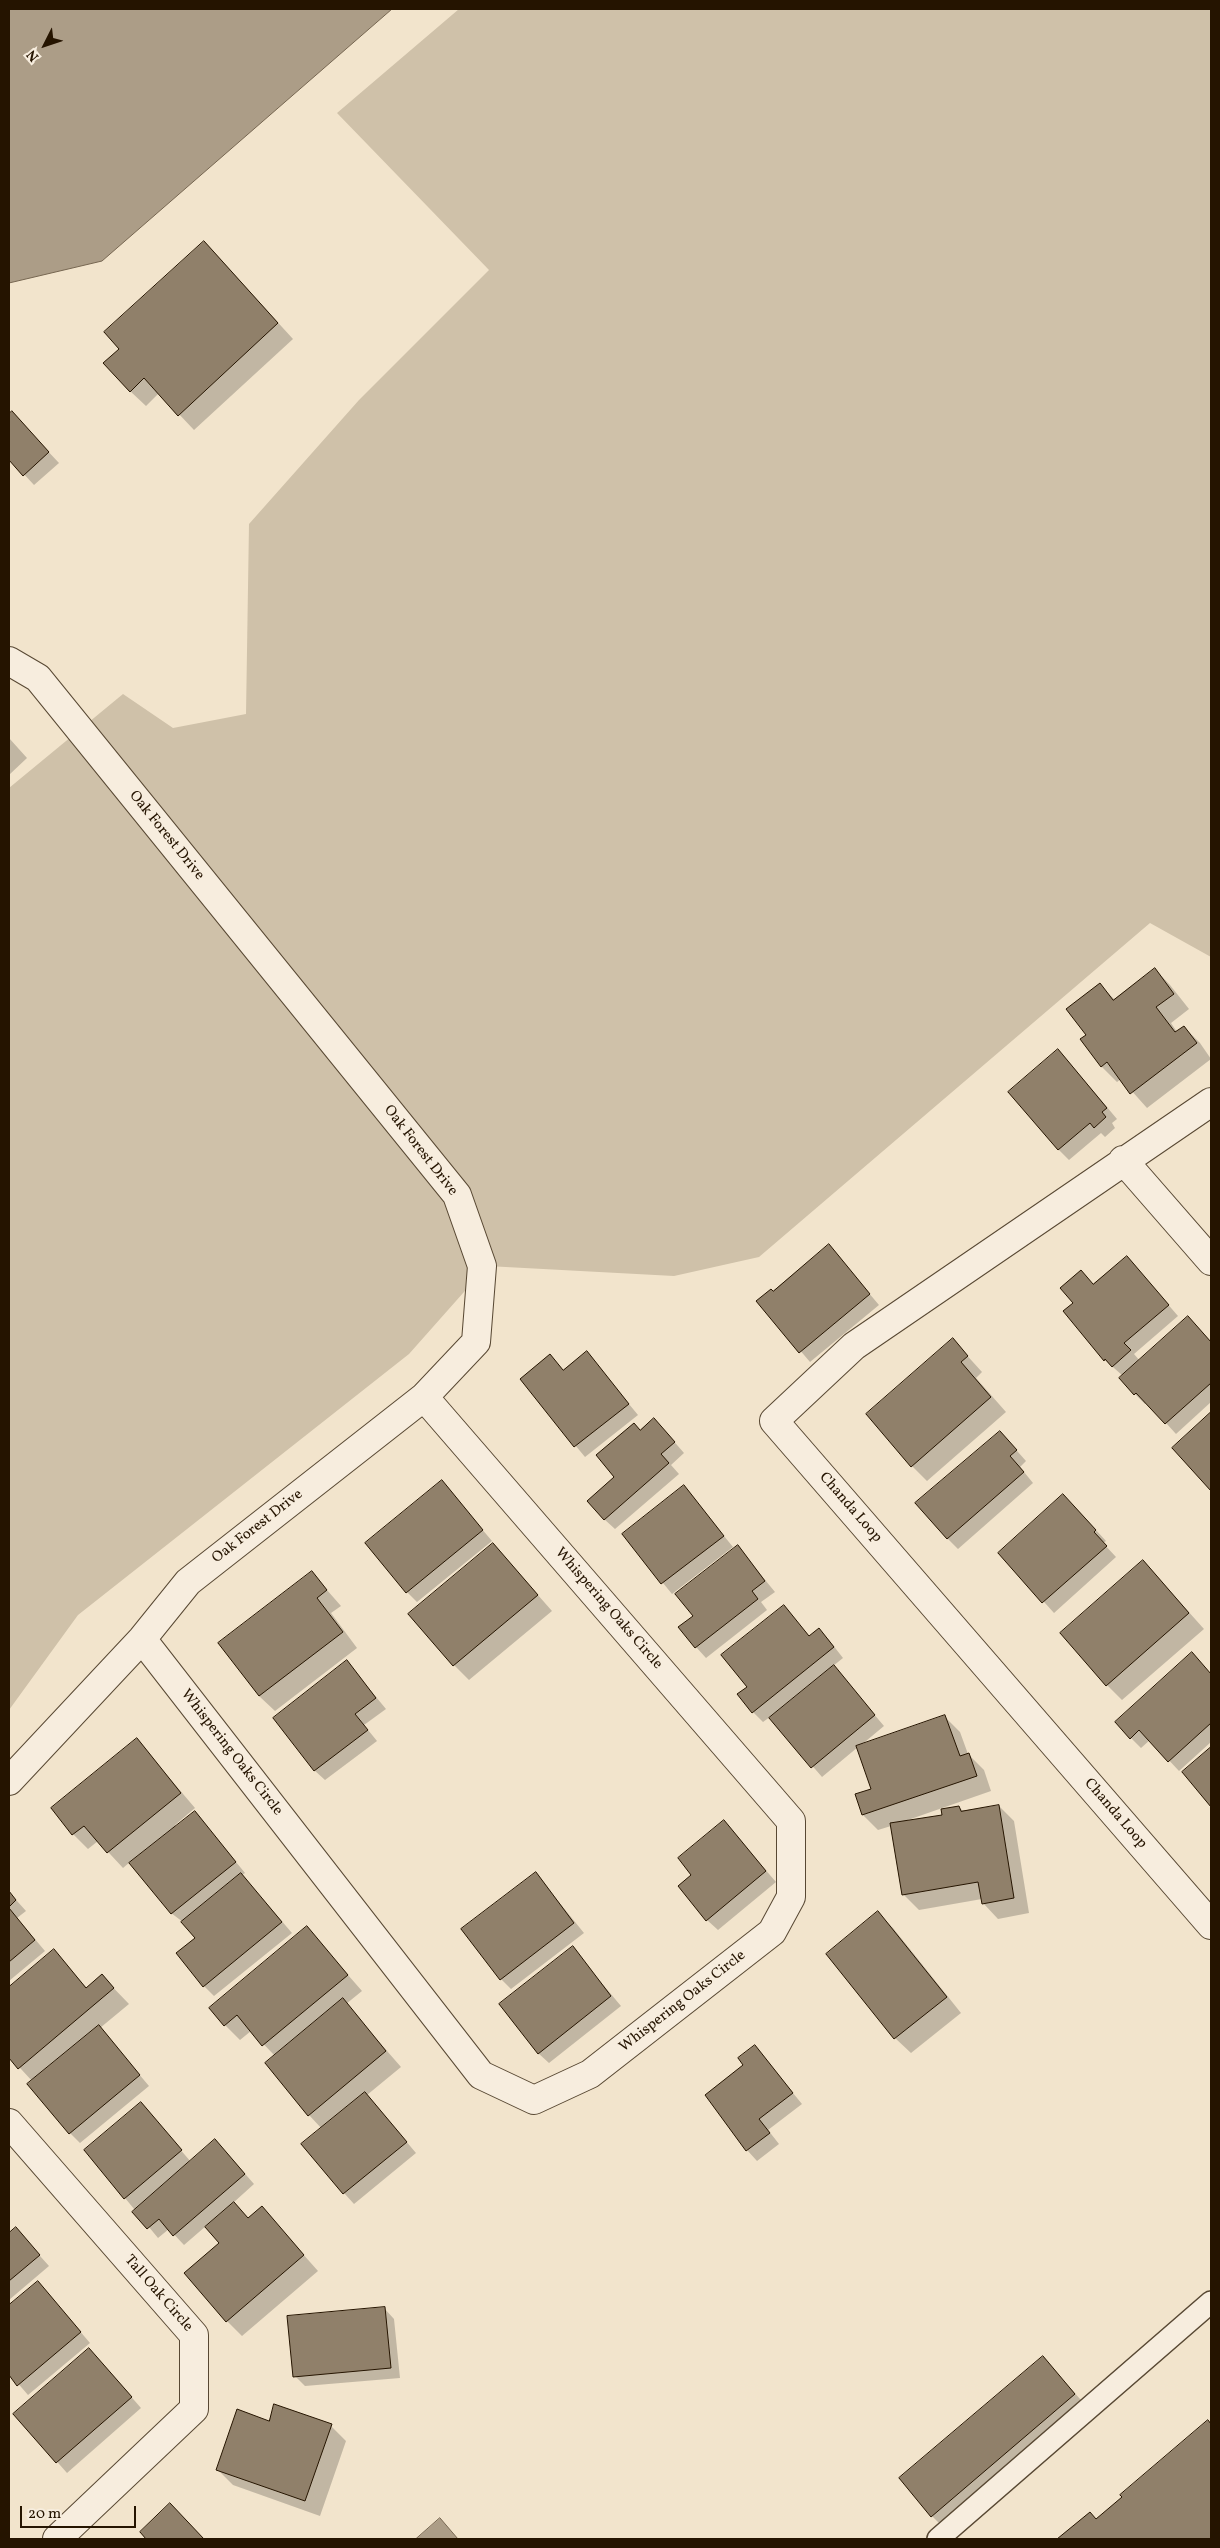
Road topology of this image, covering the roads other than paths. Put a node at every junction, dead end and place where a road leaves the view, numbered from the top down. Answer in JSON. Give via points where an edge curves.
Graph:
{"nodes":[{"id":1,"x":9,"y":661,"type":"edge"},
{"id":2,"x":1211,"y":1102,"type":"edge"},
{"id":3,"x":1124,"y":1160,"type":"junction"},
{"id":4,"x":1211,"y":1260,"type":"edge"},
{"id":5,"x":424,"y":1397,"type":"junction"},
{"id":6,"x":142,"y":1639,"type":"junction"},
{"id":7,"x":9,"y":1781,"type":"edge"},
{"id":8,"x":1211,"y":1924,"type":"edge"},
{"id":9,"x":9,"y":2123,"type":"edge"},
{"id":10,"x":1211,"y":2302,"type":"edge"},
{"id":11,"x":57,"y":2539,"type":"edge"},
{"id":12,"x":938,"y":2539,"type":"edge"}],
"edges":[{"from":1,"to":5,"type":"street","name":"Oak Forest Drive","via":[[38,678],[457,1195],[482,1266],[476,1342]]},
{"from":2,"to":3,"type":"street"},
{"from":3,"to":4,"type":"street"},
{"from":3,"to":8,"type":"street","name":"Chanda Loop","via":[[854,1346],[774,1421]]},
{"from":5,"to":6,"type":"street","name":"Oak Forest Drive","via":[[188,1582]]},
{"from":5,"to":6,"type":"street","name":"Whispering Oaks Circle","via":[[791,1821],[791,1897],[772,1932],[590,2074],[534,2100],[481,2075]]},
{"from":6,"to":7,"type":"street","name":"Oak Forest Drive"},
{"from":9,"to":11,"type":"street","name":"Tall Oak Circle","via":[[194,2335],[194,2409]]},
{"from":10,"to":12,"type":"lane"}]}
